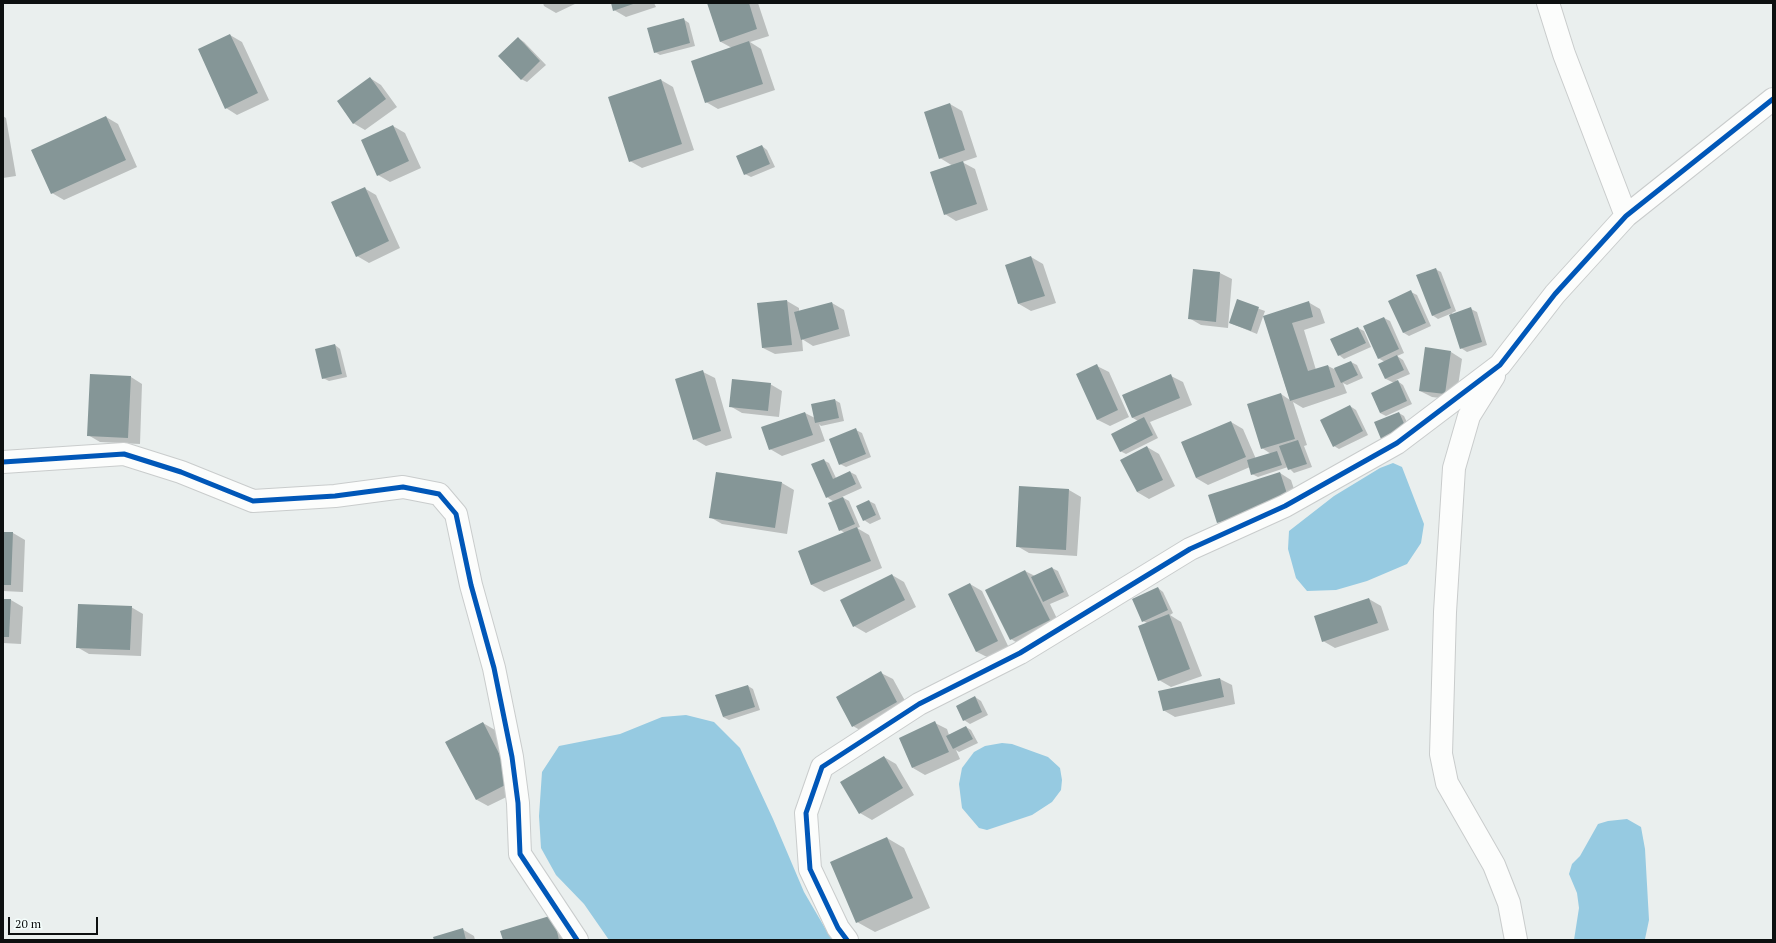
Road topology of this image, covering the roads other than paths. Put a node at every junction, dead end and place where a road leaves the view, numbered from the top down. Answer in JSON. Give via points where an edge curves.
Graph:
{"nodes":[{"id":1,"x":1548,"y":3,"type":"edge"},
{"id":2,"x":1773,"y":100,"type":"edge"},
{"id":3,"x":1626,"y":216,"type":"junction"},
{"id":4,"x":1500,"y":365,"type":"junction"},
{"id":5,"x":3,"y":462,"type":"edge"},
{"id":6,"x":578,"y":940,"type":"edge"},
{"id":7,"x":847,"y":940,"type":"edge"},
{"id":8,"x":1516,"y":940,"type":"edge"}],
"edges":[{"from":1,"to":3,"type":"street","via":[[1564,54]]},
{"from":2,"to":3,"type":"street"},
{"from":3,"to":4,"type":"street","via":[[1555,294]]},
{"from":4,"to":7,"type":"street","via":[[1396,443],[1285,506],[1190,549],[1020,653],[919,704],[822,768],[806,813],[810,868],[838,928]]},
{"from":4,"to":8,"type":"street","via":[[1469,416],[1454,468],[1445,612],[1441,754],[1447,783],[1494,865],[1509,903]]},
{"from":5,"to":6,"type":"street","via":[[124,454],[181,472],[253,501],[335,496],[404,487],[439,494],[456,514],[471,585],[494,668],[512,757],[518,803],[520,854]]}]}
